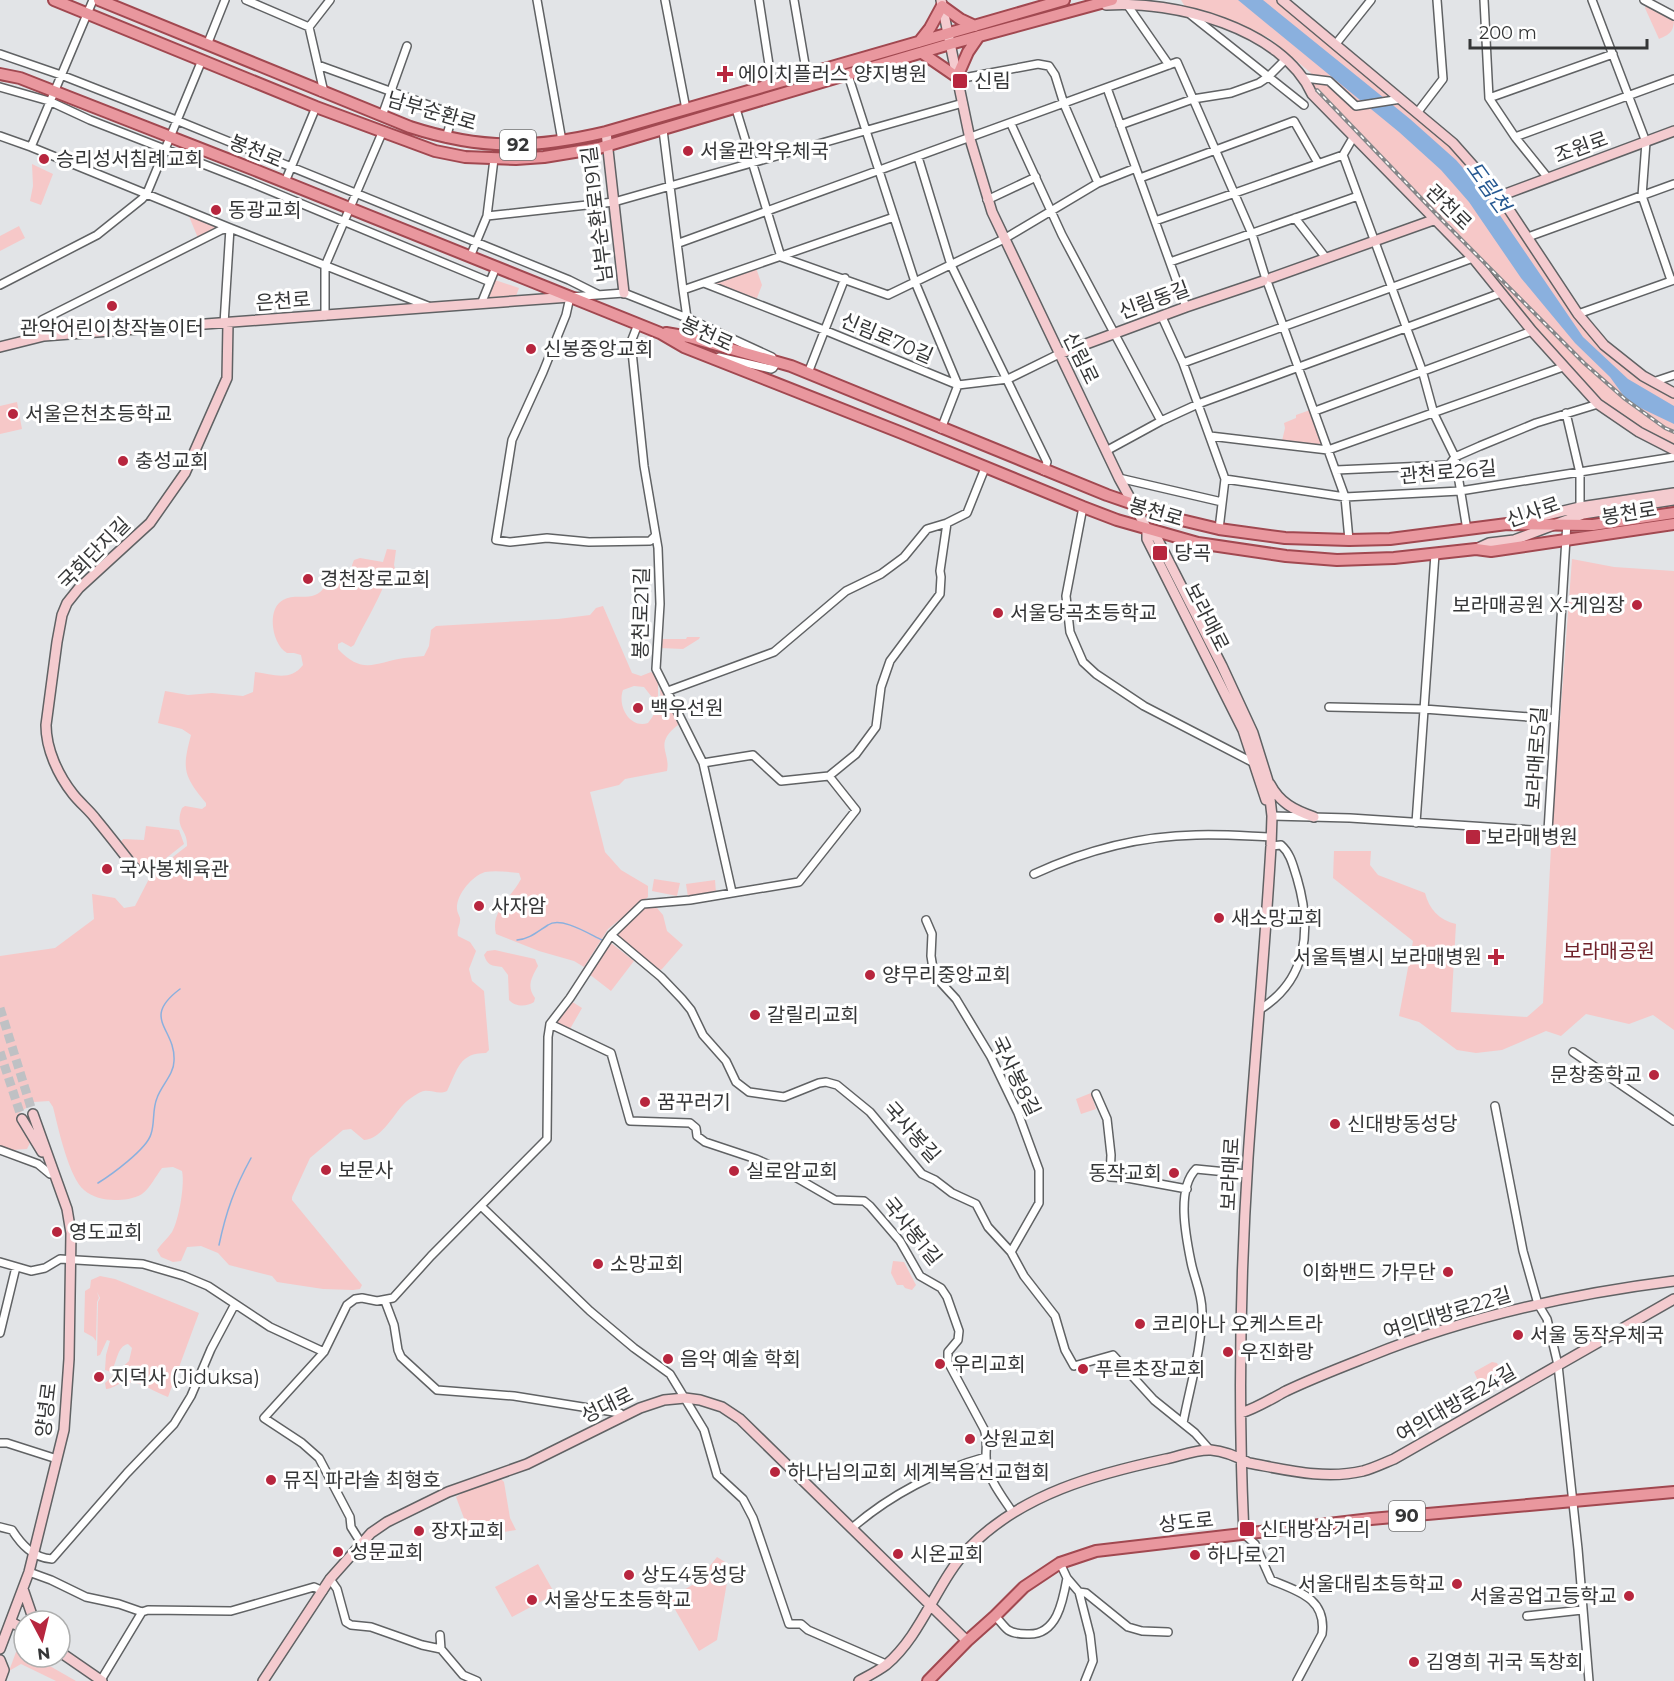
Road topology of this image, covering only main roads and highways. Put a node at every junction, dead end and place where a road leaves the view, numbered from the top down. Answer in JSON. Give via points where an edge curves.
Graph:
{"nodes":[{"id":1,"x":54,"y":0,"type":"edge"},
{"id":2,"x":1064,"y":0,"type":"edge"},
{"id":3,"x":1112,"y":0,"type":"edge"},
{"id":4,"x":942,"y":3,"type":"edge"},
{"id":5,"x":1039,"y":3,"type":"edge"},
{"id":6,"x":93,"y":4,"type":"edge"},
{"id":7,"x":977,"y":31,"type":"junction"},
{"id":8,"x":949,"y":39,"type":"junction"},
{"id":9,"x":913,"y":43,"type":"junction"},
{"id":10,"x":220,"y":51,"type":"junction"},
{"id":11,"x":922,"y":53,"type":"junction"},
{"id":12,"x":213,"y":65,"type":"junction"},
{"id":13,"x":0,"y":74,"type":"edge"},
{"id":14,"x":379,"y":115,"type":"junction"},
{"id":15,"x":371,"y":128,"type":"junction"},
{"id":16,"x":660,"y":333,"type":"junction"},
{"id":17,"x":944,"y":430,"type":"junction"},
{"id":18,"x":941,"y":449,"type":"junction"},
{"id":19,"x":1005,"y":455,"type":"junction"},
{"id":20,"x":996,"y":472,"type":"junction"},
{"id":21,"x":1674,"y":513,"type":"edge"},
{"id":22,"x":1674,"y":524,"type":"edge"},
{"id":23,"x":1390,"y":539,"type":"junction"},
{"id":24,"x":1394,"y":558,"type":"junction"},
{"id":25,"x":1674,"y":1492,"type":"edge"},
{"id":26,"x":935,"y":1676,"type":"edge"},
{"id":27,"x":928,"y":1681,"type":"edge"}],
"edges":[{"from":1,"to":6,"type":"main road","name":"남부순환로","number":"92"},
{"from":2,"to":5,"type":"main road","name":"남부순환로","number":"92"},
{"from":3,"to":7,"type":"main road","name":"남부순환로","number":"92"},
{"from":4,"to":7,"type":"main road"},
{"from":4,"to":9,"type":"main road","via":[[930,28]]},
{"from":5,"to":7,"type":"main road","name":"남부순환로","number":"92"},
{"from":6,"to":10,"type":"main road","name":"남부순환로","number":"92"},
{"from":6,"to":12,"type":"main road","name":"남부순환로","number":"92"},
{"from":7,"to":8,"type":"main road","name":"남부순환로","number":"92"},
{"from":7,"to":11,"type":"main road","via":[[957,78]]},
{"from":8,"to":9,"type":"main road","name":"남부순환로","number":"92"},
{"from":8,"to":11,"type":"main road","name":"남부순환로","number":"92"},
{"from":9,"to":14,"type":"main road","name":"남부순환로","number":"92","via":[[606,132],[562,141],[509,146],[478,144],[446,138]]},
{"from":10,"to":12,"type":"main road","via":[[210,54]]},
{"from":10,"to":14,"type":"main road","name":"남부순환로","number":"92"},
{"from":11,"to":15,"type":"main road","name":"남부순환로","number":"92","via":[[607,146],[544,157],[494,159],[435,152]]},
{"from":12,"to":15,"type":"main road","name":"남부순환로","number":"92"},
{"from":13,"to":16,"type":"main road","name":"봉천로","via":[[20,78],[171,136]]},
{"from":14,"to":15,"type":"main road","via":[[380,125]]},
{"from":16,"to":17,"type":"main road","name":"봉천로","via":[[689,336],[791,366]]},
{"from":16,"to":18,"type":"main road","name":"봉천로","via":[[684,347]]},
{"from":17,"to":18,"type":"main road","via":[[953,442]]},
{"from":17,"to":19,"type":"main road","name":"봉천로"},
{"from":18,"to":20,"type":"main road","name":"봉천로"},
{"from":19,"to":20,"type":"main road","via":[[989,459]]},
{"from":19,"to":23,"type":"main road","name":"봉천로","via":[[1133,505],[1219,529],[1285,538]]},
{"from":20,"to":24,"type":"main road","name":"봉천로","via":[[1083,507],[1198,543],[1337,560]]},
{"from":21,"to":23,"type":"main road","name":"봉천로","via":[[1593,525],[1506,524]]},
{"from":22,"to":24,"type":"main road","name":"봉천로","via":[[1491,551],[1476,549]]},
{"from":23,"to":24,"type":"main road","via":[[1376,550]]},
{"from":25,"to":26,"type":"main road","name":"상도로","number":"90","via":[[1371,1518],[1096,1551],[1060,1563],[1024,1587]]},
{"from":26,"to":27,"type":"main road","name":"상도로","number":"90"}]}
